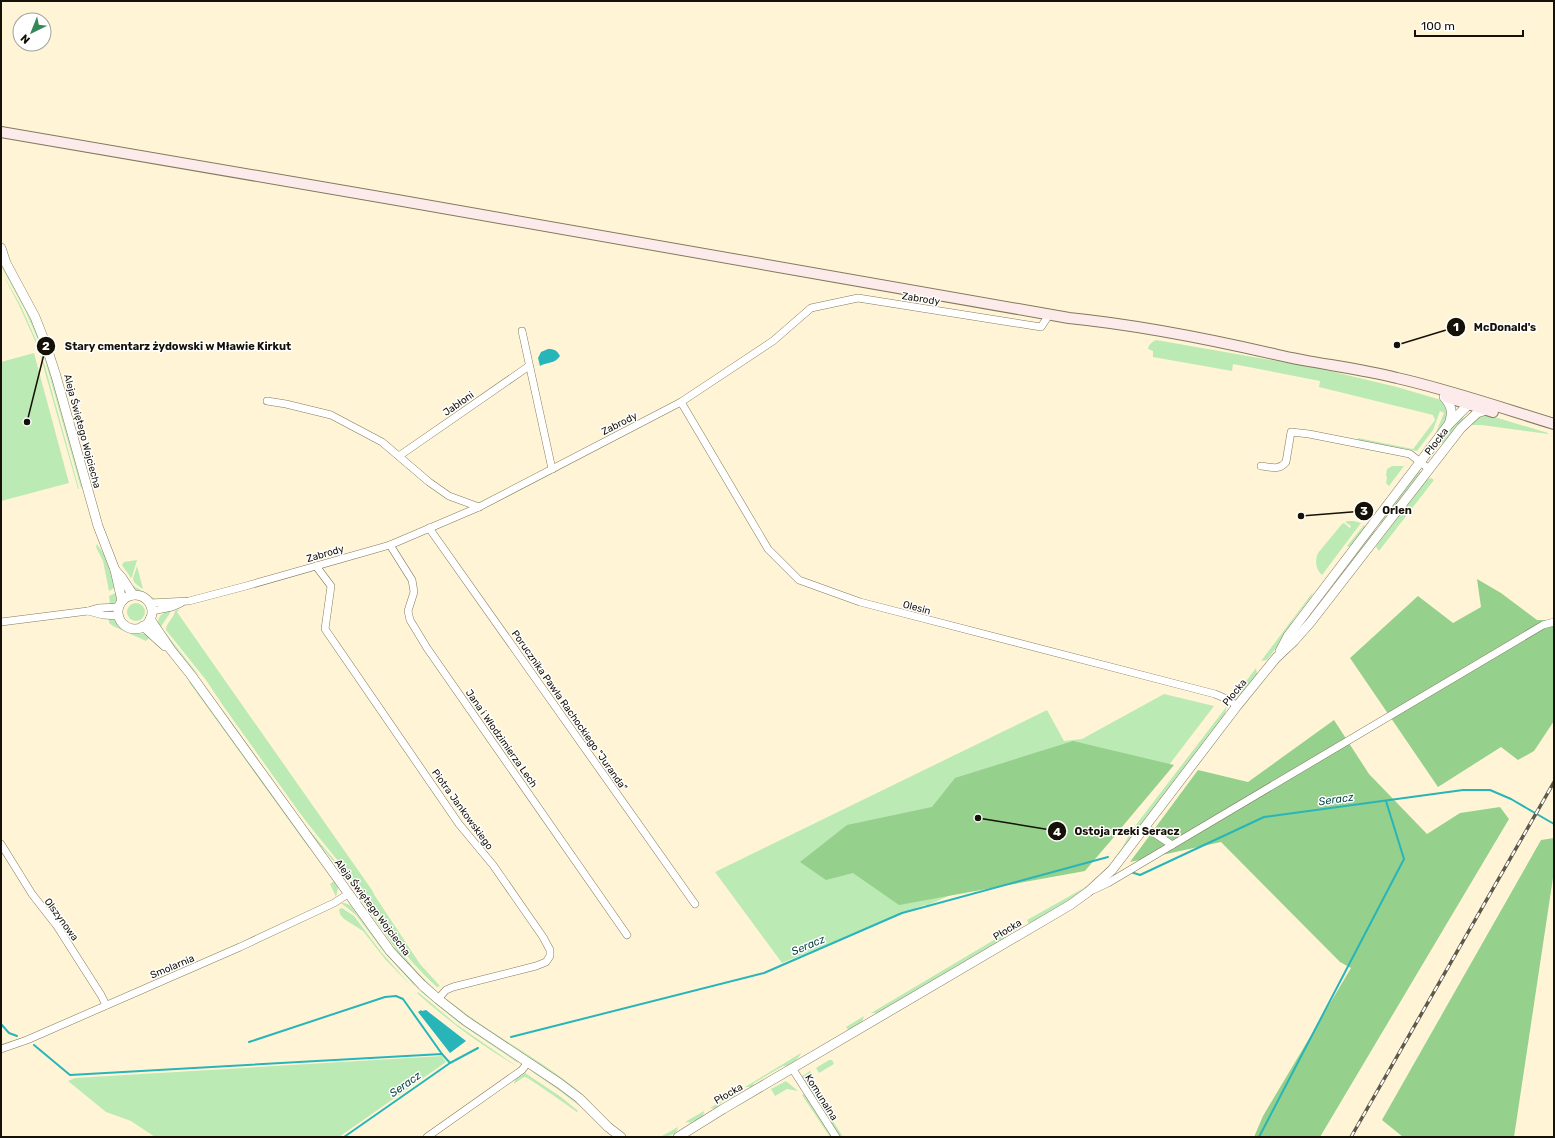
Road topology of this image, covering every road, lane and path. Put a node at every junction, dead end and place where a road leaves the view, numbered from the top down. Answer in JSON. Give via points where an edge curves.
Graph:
{"nodes":[{"id":1,"x":1,"y":132,"type":"edge"},
{"id":2,"x":1,"y":248,"type":"edge"},
{"id":3,"x":3,"y":261,"type":"edge"},
{"id":4,"x":1049,"y":315,"type":"junction"},
{"id":5,"x":522,"y":330,"type":"dead end"},
{"id":6,"x":1330,"y":365,"type":"junction"},
{"id":7,"x":529,"y":366,"type":"junction"},
{"id":8,"x":1444,"y":396,"type":"junction"},
{"id":9,"x":267,"y":401,"type":"dead end"},
{"id":10,"x":681,"y":402,"type":"junction"},
{"id":11,"x":1473,"y":403,"type":"junction"},
{"id":12,"x":1486,"y":410,"type":"junction"},
{"id":13,"x":1449,"y":424,"type":"junction"},
{"id":14,"x":1554,"y":424,"type":"edge"},
{"id":15,"x":1461,"y":428,"type":"junction"},
{"id":16,"x":1554,"y":431,"type":"edge"},
{"id":17,"x":399,"y":456,"type":"junction"},
{"id":18,"x":1420,"y":462,"type":"junction"},
{"id":19,"x":1261,"y":466,"type":"dead end"},
{"id":20,"x":552,"y":469,"type":"junction"},
{"id":21,"x":1429,"y":469,"type":"junction"},
{"id":22,"x":479,"y":507,"type":"junction"},
{"id":23,"x":1374,"y":523,"type":"junction"},
{"id":24,"x":429,"y":528,"type":"junction"},
{"id":25,"x":1382,"y":530,"type":"junction"},
{"id":26,"x":390,"y":545,"type":"junction"},
{"id":27,"x":316,"y":566,"type":"junction"},
{"id":28,"x":115,"y":570,"type":"junction"},
{"id":29,"x":1326,"y":585,"type":"junction"},
{"id":30,"x":1337,"y":589,"type":"junction"},
{"id":31,"x":133,"y":595,"type":"junction"},
{"id":32,"x":120,"y":608,"type":"junction"},
{"id":33,"x":151,"y":611,"type":"junction"},
{"id":34,"x":1,"y":622,"type":"edge"},
{"id":35,"x":1554,"y":622,"type":"edge"},
{"id":36,"x":143,"y":626,"type":"junction"},
{"id":37,"x":171,"y":650,"type":"junction"},
{"id":38,"x":1276,"y":658,"type":"junction"},
{"id":39,"x":1237,"y":706,"type":"junction"},
{"id":40,"x":1145,"y":826,"type":"junction"},
{"id":41,"x":1,"y":844,"type":"edge"},
{"id":42,"x":1172,"y":845,"type":"junction"},
{"id":43,"x":1088,"y":892,"type":"junction"},
{"id":44,"x":348,"y":894,"type":"junction"},
{"id":45,"x":695,"y":904,"type":"dead end"},
{"id":46,"x":627,"y":935,"type":"dead end"},
{"id":47,"x":438,"y":999,"type":"junction"},
{"id":48,"x":106,"y":1005,"type":"junction"},
{"id":49,"x":1,"y":1049,"type":"edge"},
{"id":50,"x":528,"y":1062,"type":"junction"},
{"id":51,"x":792,"y":1068,"type":"junction"},
{"id":52,"x":608,"y":1127,"type":"junction"},
{"id":53,"x":427,"y":1137,"type":"edge"},
{"id":54,"x":611,"y":1137,"type":"edge"},
{"id":55,"x":621,"y":1137,"type":"edge"},
{"id":56,"x":678,"y":1137,"type":"edge"},
{"id":57,"x":836,"y":1137,"type":"edge"}],
"edges":[{"from":1,"to":4,"type":"main road"},
{"from":2,"to":3,"type":"street","name":"Aleja Świętego Wojciecha","via":[[5,256]]},
{"from":3,"to":28,"type":"street","name":"Aleja Świętego Wojciecha","via":[[32,312],[46,345],[98,526]]},
{"from":4,"to":6,"type":"main road","via":[[1145,336]]},
{"from":4,"to":10,"type":"street","name":"Zabrody","via":[[1042,327],[858,298],[810,308],[773,341]]},
{"from":5,"to":7,"type":"street"},
{"from":6,"to":8,"type":"main road"},
{"from":6,"to":11,"type":"main road","via":[[1390,376]]},
{"from":7,"to":17,"type":"street","name":"Jabłoni"},
{"from":7,"to":20,"type":"street"},
{"from":8,"to":11,"type":"main road"},
{"from":8,"to":13,"type":"street","name":"Płocka","via":[[1452,409]]},
{"from":9,"to":17,"type":"street","via":[[331,415],[382,442]]},
{"from":10,"to":20,"type":"street","name":"Zabrody"},
{"from":10,"to":39,"type":"street","name":"Olesin","via":[[768,549],[799,580],[860,602],[1215,694]]},
{"from":11,"to":12,"type":"main road"},
{"from":11,"to":13,"type":"street","name":"Płocka"},
{"from":11,"to":14,"type":"main road"},
{"from":11,"to":15,"type":"street","name":"Płocka"},
{"from":12,"to":15,"type":"street","name":"Płocka","via":[[1477,413]]},
{"from":12,"to":16,"type":"main road"},
{"from":13,"to":18,"type":"street","name":"Płocka"},
{"from":15,"to":21,"type":"street","name":"Płocka"},
{"from":17,"to":22,"type":"street","via":[[449,496]]},
{"from":18,"to":19,"type":"street","via":[[1410,454],[1291,432],[1286,462],[1283,466]]},
{"from":18,"to":21,"type":"street","name":"Płocka"},
{"from":18,"to":23,"type":"street","name":"Płocka"},
{"from":20,"to":22,"type":"street","name":"Zabrody"},
{"from":21,"to":25,"type":"street","name":"Płocka"},
{"from":22,"to":24,"type":"street","name":"Zabrody"},
{"from":23,"to":25,"type":"street"},
{"from":23,"to":29,"type":"street","name":"Płocka"},
{"from":24,"to":26,"type":"street","name":"Zabrody"},
{"from":24,"to":45,"type":"street","name":"Porucznika Pawła Rachockiego \"Juranda\""},
{"from":25,"to":30,"type":"street","name":"Płocka"},
{"from":26,"to":27,"type":"street","name":"Zabrody"},
{"from":26,"to":46,"type":"street","name":"Jana i Włodzimierza Lech","via":[[412,580],[414,592],[408,611],[410,620],[427,648]]},
{"from":27,"to":33,"type":"street","name":"Zabrody"},
{"from":27,"to":47,"type":"street","name":"Piotra Jankowskiego","via":[[331,586],[325,629],[460,824],[493,865],[550,950],[546,962],[453,987],[446,990]]},
{"from":28,"to":31,"type":"street","name":"Aleja Świętego Wojciecha"},
{"from":28,"to":32,"type":"street","name":"Aleja Świętego Wojciecha"},
{"from":29,"to":30,"type":"street"},
{"from":29,"to":38,"type":"street","name":"Płocka","via":[[1288,636]]},
{"from":30,"to":38,"type":"street","name":"Płocka","via":[[1310,623]]},
{"from":31,"to":32,"type":"street","via":[[129,596]]},
{"from":31,"to":33,"type":"street","via":[[143,597]]},
{"from":32,"to":34,"type":"street","via":[[102,615],[88,611]]},
{"from":32,"to":36,"type":"street","via":[[121,620],[128,627]]},
{"from":33,"to":36,"type":"street"},
{"from":33,"to":37,"type":"street","name":"Aleja Świętego Wojciecha"},
{"from":35,"to":42,"type":"street","via":[[1543,625]]},
{"from":36,"to":37,"type":"street","name":"Aleja Świętego Wojciecha"},
{"from":37,"to":44,"type":"street","name":"Aleja Świętego Wojciecha"},
{"from":38,"to":39,"type":"street","name":"Płocka"},
{"from":39,"to":40,"type":"street","name":"Płocka"},
{"from":40,"to":42,"type":"street"},
{"from":40,"to":43,"type":"street","name":"Płocka","via":[[1112,870]]},
{"from":41,"to":48,"type":"street","name":"Olszynowa","via":[[32,894],[57,926]]},
{"from":42,"to":43,"type":"street"},
{"from":43,"to":51,"type":"street","name":"Płocka"},
{"from":44,"to":47,"type":"street","name":"Aleja Świętego Wojciecha","via":[[390,951]]},
{"from":44,"to":48,"type":"street","name":"Smolarnia","via":[[248,944]]},
{"from":47,"to":50,"type":"street","name":"Aleja Świętego Wojciecha"},
{"from":48,"to":49,"type":"street","name":"Smolarnia"},
{"from":50,"to":52,"type":"street","name":"Aleja Świętego Wojciecha","via":[[579,1098]]},
{"from":50,"to":53,"type":"street","via":[[522,1070]]},
{"from":51,"to":56,"type":"street","name":"Płocka"},
{"from":51,"to":57,"type":"street","name":"Komunalna"},
{"from":52,"to":54,"type":"street","name":"Aleja Świętego Wojciecha"},
{"from":52,"to":55,"type":"street","name":"Aleja Świętego Wojciecha"}]}
